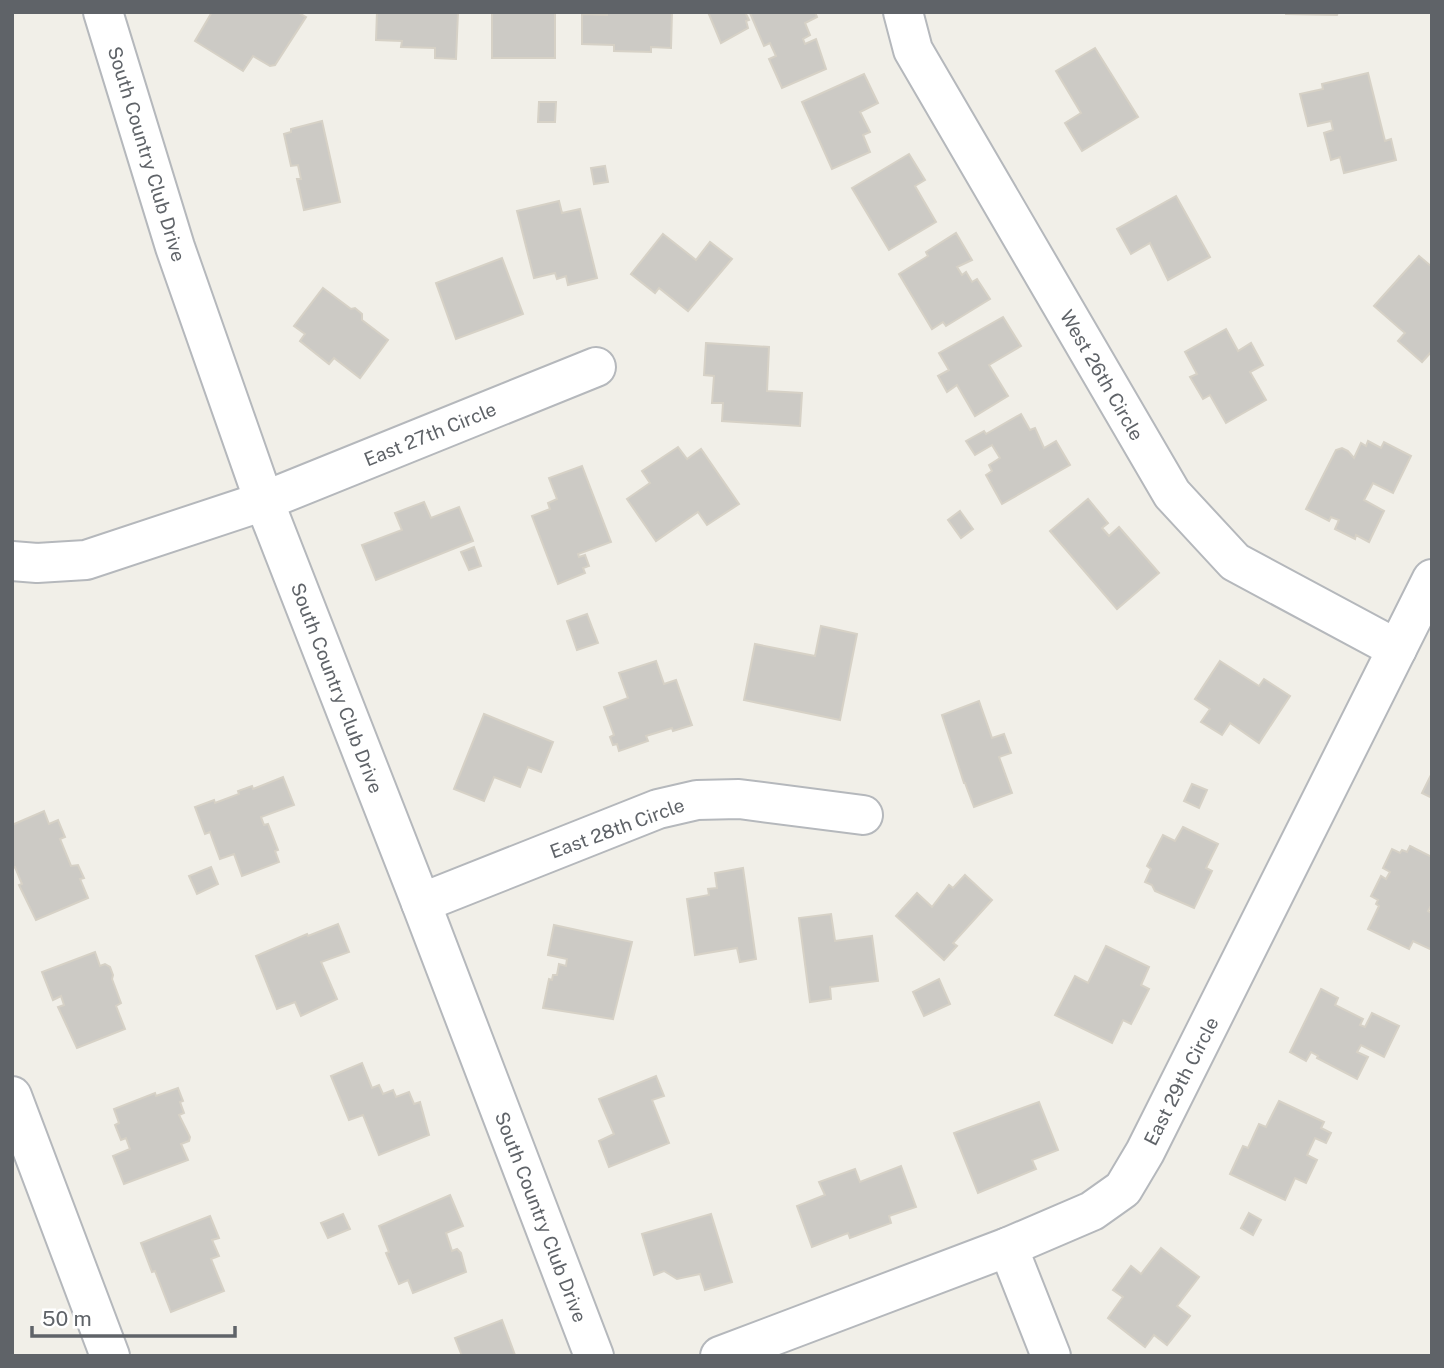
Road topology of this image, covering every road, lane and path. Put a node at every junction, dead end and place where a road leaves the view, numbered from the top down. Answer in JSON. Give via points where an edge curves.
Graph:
{"nodes":[{"id":1,"x":103,"y":12,"type":"edge"},
{"id":2,"x":903,"y":12,"type":"edge"},
{"id":3,"x":596,"y":367,"type":"dead end"},
{"id":4,"x":264,"y":501,"type":"junction"},
{"id":5,"x":12,"y":561,"type":"edge"},
{"id":6,"x":1432,"y":579,"type":"edge"},
{"id":7,"x":1397,"y":649,"type":"junction"},
{"id":8,"x":863,"y":815,"type":"dead end"},
{"id":9,"x":421,"y":903,"type":"junction"},
{"id":10,"x":12,"y":1096,"type":"edge"},
{"id":11,"x":1008,"y":1248,"type":"junction"},
{"id":12,"x":110,"y":1356,"type":"edge"},
{"id":13,"x":594,"y":1356,"type":"edge"},
{"id":14,"x":720,"y":1356,"type":"edge"},
{"id":15,"x":1051,"y":1356,"type":"edge"}],
"edges":[{"from":1,"to":4,"type":"street","name":"South Country Club Drive","via":[[175,247]]},
{"from":2,"to":7,"type":"street","name":"West 26th Circle","via":[[914,50],[1172,494],[1235,562]]},
{"from":3,"to":4,"type":"street","name":"East 27th Circle"},
{"from":4,"to":5,"type":"street","name":"East 27th Circle","via":[[86,560]]},
{"from":4,"to":9,"type":"street","name":"South Country Club Drive"},
{"from":6,"to":7,"type":"street","name":"East 29th Circle"},
{"from":7,"to":11,"type":"street","name":"East 29th Circle","via":[[1123,1189],[1092,1212]]},
{"from":8,"to":9,"type":"street","name":"East 28th Circle","via":[[739,799],[697,800],[658,809]]},
{"from":9,"to":13,"type":"street","name":"South Country Club Drive"},
{"from":10,"to":12,"type":"street"},
{"from":11,"to":14,"type":"street","name":"East 29th Circle"},
{"from":11,"to":15,"type":"street"}]}
